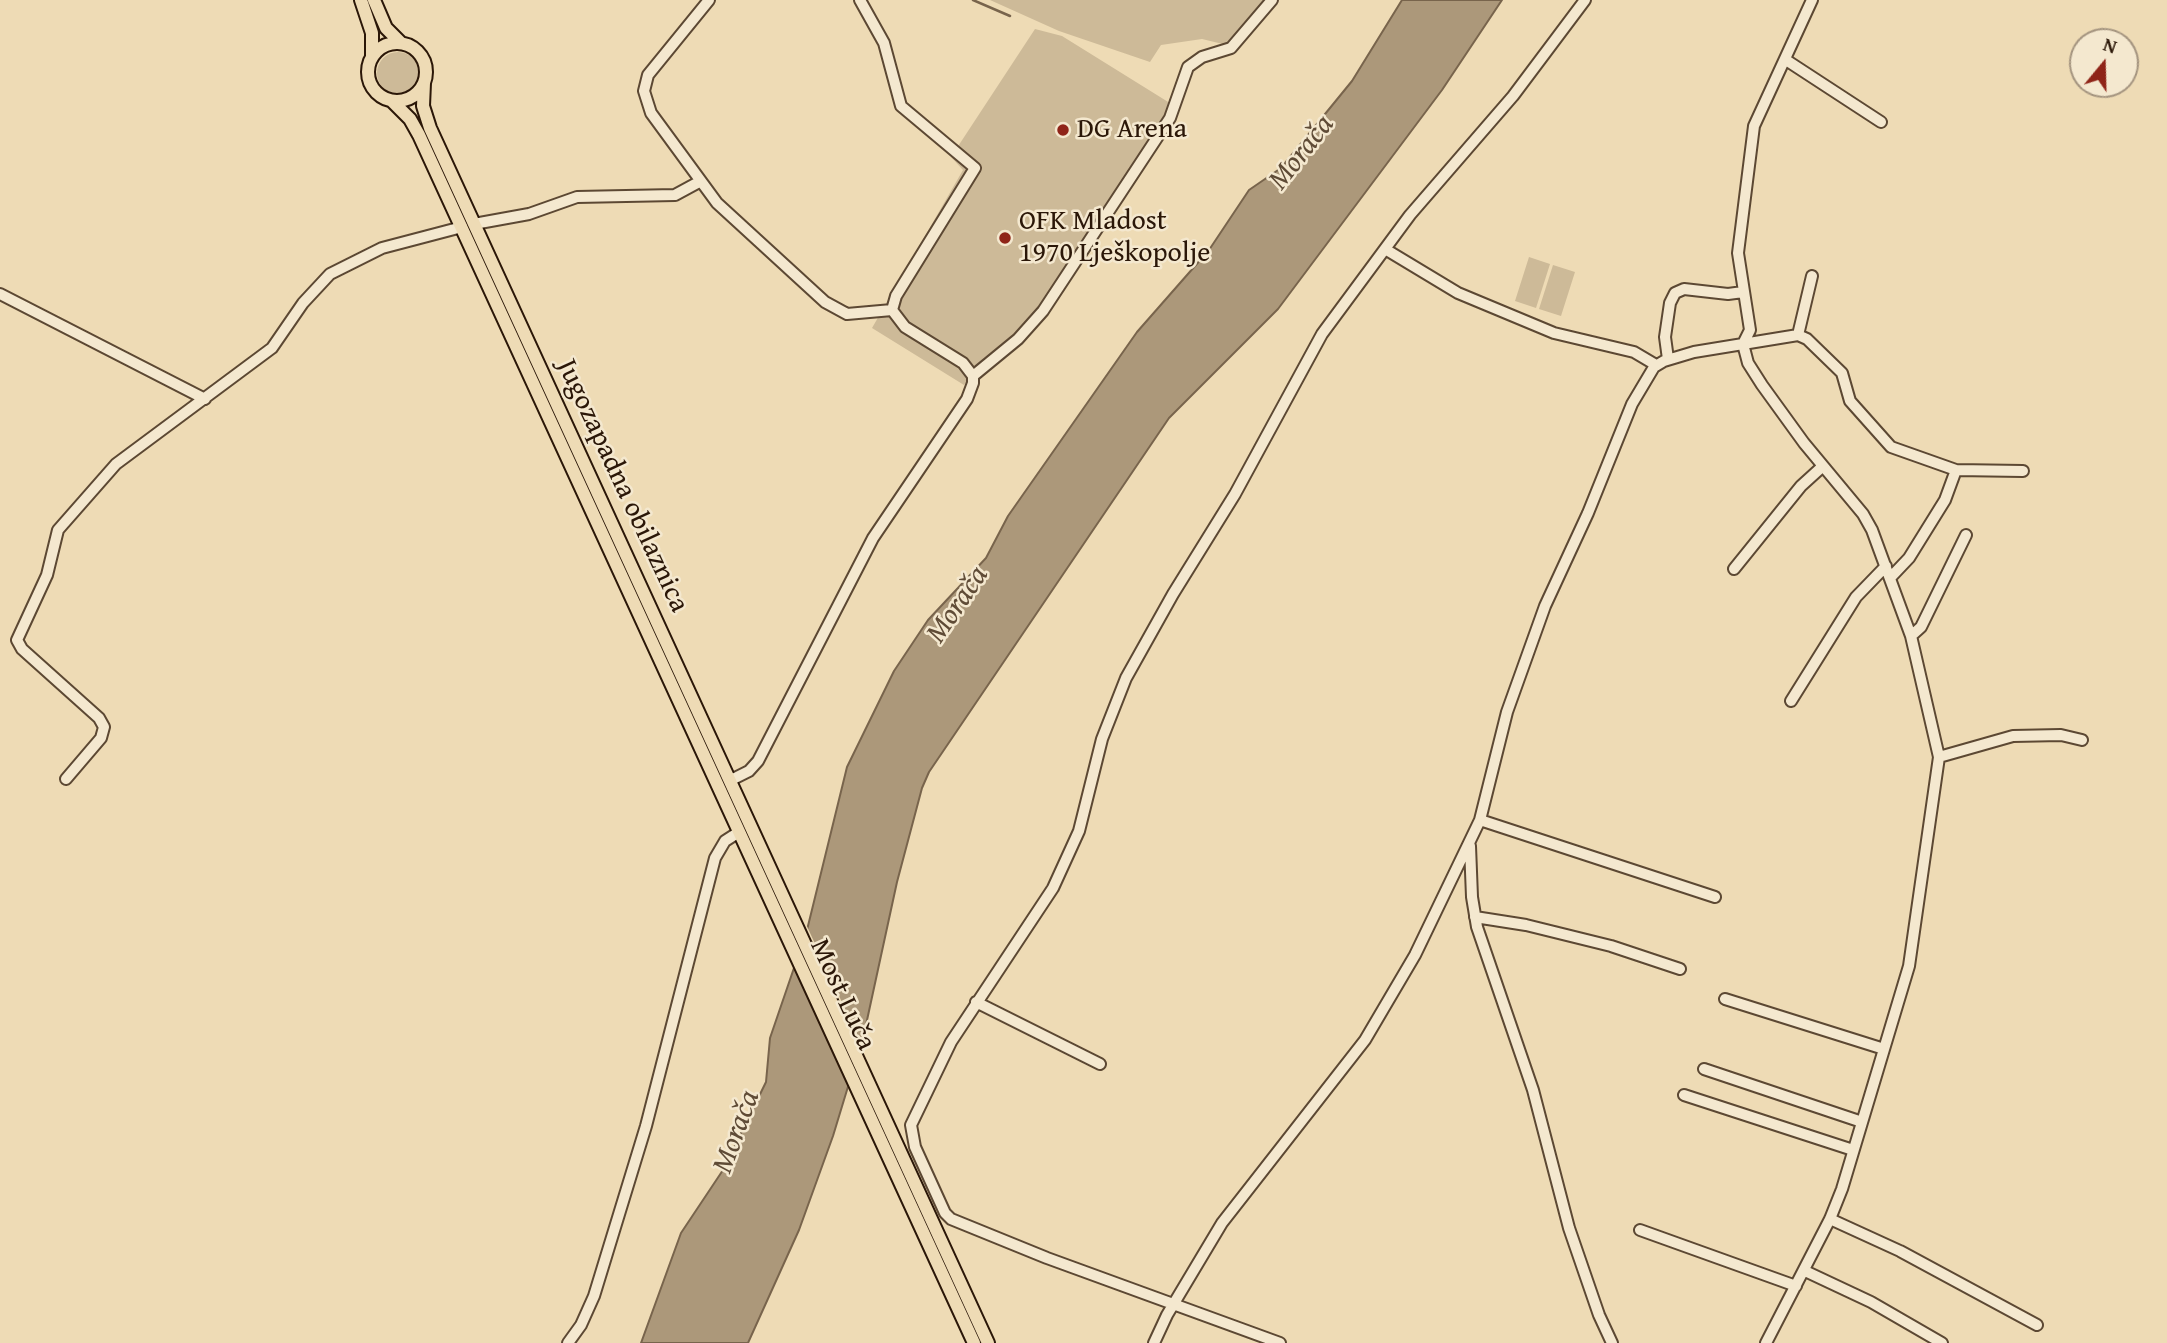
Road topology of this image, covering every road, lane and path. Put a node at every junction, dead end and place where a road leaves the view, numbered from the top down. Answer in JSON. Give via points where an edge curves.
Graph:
{"nodes":[{"id":1,"x":360,"y":0,"type":"edge"},
{"id":2,"x":374,"y":0,"type":"edge"},
{"id":3,"x":709,"y":0,"type":"edge"},
{"id":4,"x":860,"y":0,"type":"edge"},
{"id":5,"x":1272,"y":0,"type":"edge"},
{"id":6,"x":1585,"y":0,"type":"edge"},
{"id":7,"x":1812,"y":0,"type":"edge"},
{"id":8,"x":401,"y":43,"type":"junction"},
{"id":9,"x":372,"y":57,"type":"junction"},
{"id":10,"x":1786,"y":60,"type":"junction"},
{"id":11,"x":424,"y":83,"type":"junction"},
{"id":12,"x":392,"y":101,"type":"junction"},
{"id":13,"x":1881,"y":122,"type":"dead end"},
{"id":14,"x":699,"y":182,"type":"junction"},
{"id":15,"x":468,"y":225,"type":"junction"},
{"id":16,"x":1385,"y":249,"type":"junction"},
{"id":17,"x":1812,"y":276,"type":"dead end"},
{"id":18,"x":1743,"y":292,"type":"junction"},
{"id":19,"x":0,"y":295,"type":"edge"},
{"id":20,"x":892,"y":310,"type":"junction"},
{"id":21,"x":1798,"y":335,"type":"junction"},
{"id":22,"x":1742,"y":344,"type":"junction"},
{"id":23,"x":1668,"y":359,"type":"junction"},
{"id":24,"x":1656,"y":365,"type":"junction"},
{"id":25,"x":973,"y":376,"type":"junction"},
{"id":26,"x":205,"y":398,"type":"junction"},
{"id":27,"x":1823,"y":466,"type":"junction"},
{"id":28,"x":1956,"y":470,"type":"junction"},
{"id":29,"x":2023,"y":471,"type":"dead end"},
{"id":30,"x":1966,"y":536,"type":"dead end"},
{"id":31,"x":1886,"y":566,"type":"junction"},
{"id":32,"x":1734,"y":569,"type":"dead end"},
{"id":33,"x":1889,"y":578,"type":"junction"},
{"id":34,"x":1911,"y":636,"type":"junction"},
{"id":35,"x":1791,"y":701,"type":"dead end"},
{"id":36,"x":2082,"y":740,"type":"dead end"},
{"id":37,"x":1939,"y":757,"type":"junction"},
{"id":38,"x":66,"y":779,"type":"dead end"},
{"id":39,"x":730,"y":780,"type":"junction"},
{"id":40,"x":1480,"y":820,"type":"junction"},
{"id":41,"x":739,"y":832,"type":"junction"},
{"id":42,"x":1470,"y":843,"type":"junction"},
{"id":43,"x":1715,"y":897,"type":"dead end"},
{"id":44,"x":782,"y":909,"type":"junction"},
{"id":45,"x":1475,"y":917,"type":"junction"},
{"id":46,"x":1680,"y":969,"type":"dead end"},
{"id":47,"x":1725,"y":999,"type":"dead end"},
{"id":48,"x":976,"y":1002,"type":"junction"},
{"id":49,"x":1884,"y":1049,"type":"junction"},
{"id":50,"x":1100,"y":1065,"type":"dead end"},
{"id":51,"x":1704,"y":1069,"type":"dead end"},
{"id":52,"x":1685,"y":1095,"type":"dead end"},
{"id":53,"x":869,"y":1097,"type":"junction"},
{"id":54,"x":1862,"y":1122,"type":"junction"},
{"id":55,"x":1853,"y":1150,"type":"junction"},
{"id":56,"x":1830,"y":1219,"type":"junction"},
{"id":57,"x":1640,"y":1230,"type":"dead end"},
{"id":58,"x":1805,"y":1270,"type":"junction"},
{"id":59,"x":1797,"y":1286,"type":"junction"},
{"id":60,"x":1174,"y":1302,"type":"junction"},
{"id":61,"x":2037,"y":1325,"type":"dead end"},
{"id":62,"x":568,"y":1343,"type":"edge"},
{"id":63,"x":974,"y":1343,"type":"edge"},
{"id":64,"x":988,"y":1343,"type":"edge"},
{"id":65,"x":1154,"y":1343,"type":"edge"},
{"id":66,"x":1280,"y":1343,"type":"edge"},
{"id":67,"x":1612,"y":1343,"type":"edge"},
{"id":68,"x":1766,"y":1343,"type":"edge"},
{"id":69,"x":1942,"y":1343,"type":"edge"}],
"edges":[{"from":1,"to":9,"type":"main road","via":[[372,33]]},
{"from":2,"to":8,"type":"main road","via":[[386,28]]},
{"from":3,"to":14,"type":"street","via":[[644,84],[650,113]]},
{"from":4,"to":20,"type":"street","via":[[882,36],[901,106],[975,168],[901,286]]},
{"from":5,"to":25,"type":"street","via":[[1231,48],[1188,67],[1170,118],[1043,311],[1018,340]]},
{"from":6,"to":16,"type":"street","via":[[1513,96]]},
{"from":7,"to":10,"type":"street"},
{"from":8,"to":9,"type":"main road","via":[[384,46]]},
{"from":8,"to":11,"type":"main road","via":[[414,48],[424,61]]},
{"from":9,"to":12,"type":"main road","via":[[370,83],[380,96]]},
{"from":10,"to":13,"type":"street"},
{"from":10,"to":18,"type":"street","via":[[1754,125],[1738,253]]},
{"from":11,"to":12,"type":"main road","via":[[411,98]]},
{"from":11,"to":15,"type":"main road","name":"Jugozapadna obilaznica","via":[[423,106]]},
{"from":12,"to":15,"type":"main road","name":"Jugozapadna obilaznica","via":[[414,126]]},
{"from":14,"to":15,"type":"street","via":[[676,195],[577,197],[529,214]]},
{"from":14,"to":20,"type":"street","via":[[825,302],[847,314]]},
{"from":15,"to":26,"type":"street","via":[[382,248],[330,274],[272,348]]},
{"from":15,"to":39,"type":"main road","name":"Jugozapadna obilaznica"},
{"from":15,"to":41,"type":"main road","name":"Jugozapadna obilaznica"},
{"from":16,"to":24,"type":"street","via":[[1458,293],[1554,333],[1634,352]]},
{"from":16,"to":48,"type":"street","via":[[1322,334],[1235,494],[1132,666],[1108,721],[1067,861],[1026,933]]},
{"from":17,"to":21,"type":"street"},
{"from":18,"to":22,"type":"street","via":[[1750,334]]},
{"from":18,"to":23,"type":"street","via":[[1684,289],[1675,293],[1665,337]]},
{"from":19,"to":26,"type":"street"},
{"from":20,"to":25,"type":"street","via":[[905,327],[963,363]]},
{"from":21,"to":22,"type":"street"},
{"from":21,"to":28,"type":"street","via":[[1842,373],[1850,401],[1886,443]]},
{"from":22,"to":23,"type":"street"},
{"from":22,"to":27,"type":"street","via":[[1752,371]]},
{"from":23,"to":24,"type":"street"},
{"from":24,"to":40,"type":"street","via":[[1632,404],[1535,630],[1496,750]]},
{"from":25,"to":39,"type":"street","via":[[967,399],[873,538],[758,761]]},
{"from":26,"to":38,"type":"street","via":[[116,464],[55,534],[47,575],[17,640],[103,724],[102,738]]},
{"from":27,"to":31,"type":"street","via":[[1863,514]]},
{"from":27,"to":32,"type":"street","via":[[1801,486]]},
{"from":28,"to":29,"type":"street"},
{"from":28,"to":33,"type":"street","via":[[1945,500],[1901,569]]},
{"from":30,"to":34,"type":"street","via":[[1921,627]]},
{"from":31,"to":33,"type":"street"},
{"from":31,"to":35,"type":"street","via":[[1856,597]]},
{"from":33,"to":34,"type":"street"},
{"from":34,"to":37,"type":"street"},
{"from":36,"to":37,"type":"street","via":[[2013,736]]},
{"from":37,"to":49,"type":"street","via":[[1911,953]]},
{"from":39,"to":44,"type":"main road","name":"Jugozapadna obilaznica"},
{"from":40,"to":42,"type":"street"},
{"from":40,"to":43,"type":"street"},
{"from":41,"to":44,"type":"main road","name":"Jugozapadna obilaznica"},
{"from":41,"to":62,"type":"street","via":[[725,841],[715,858],[646,1126],[594,1296]]},
{"from":42,"to":45,"type":"street"},
{"from":42,"to":60,"type":"street","via":[[1377,1024],[1222,1223]]},
{"from":44,"to":53,"type":"main road","name":"Most Luča"},
{"from":45,"to":46,"type":"street","via":[[1611,946]]},
{"from":45,"to":67,"type":"street","via":[[1533,1090],[1569,1228]]},
{"from":47,"to":49,"type":"street"},
{"from":48,"to":50,"type":"street"},
{"from":48,"to":60,"type":"street","via":[[911,1125],[915,1147],[944,1213],[1047,1258]]},
{"from":49,"to":54,"type":"street"},
{"from":51,"to":54,"type":"street"},
{"from":52,"to":55,"type":"street"},
{"from":53,"to":63,"type":"main road"},
{"from":53,"to":64,"type":"main road"},
{"from":54,"to":55,"type":"street"},
{"from":55,"to":56,"type":"street"},
{"from":56,"to":58,"type":"street"},
{"from":56,"to":61,"type":"street"},
{"from":57,"to":59,"type":"street"},
{"from":58,"to":59,"type":"street"},
{"from":58,"to":69,"type":"street"},
{"from":59,"to":68,"type":"street"},
{"from":60,"to":65,"type":"street"},
{"from":60,"to":66,"type":"street"}]}
